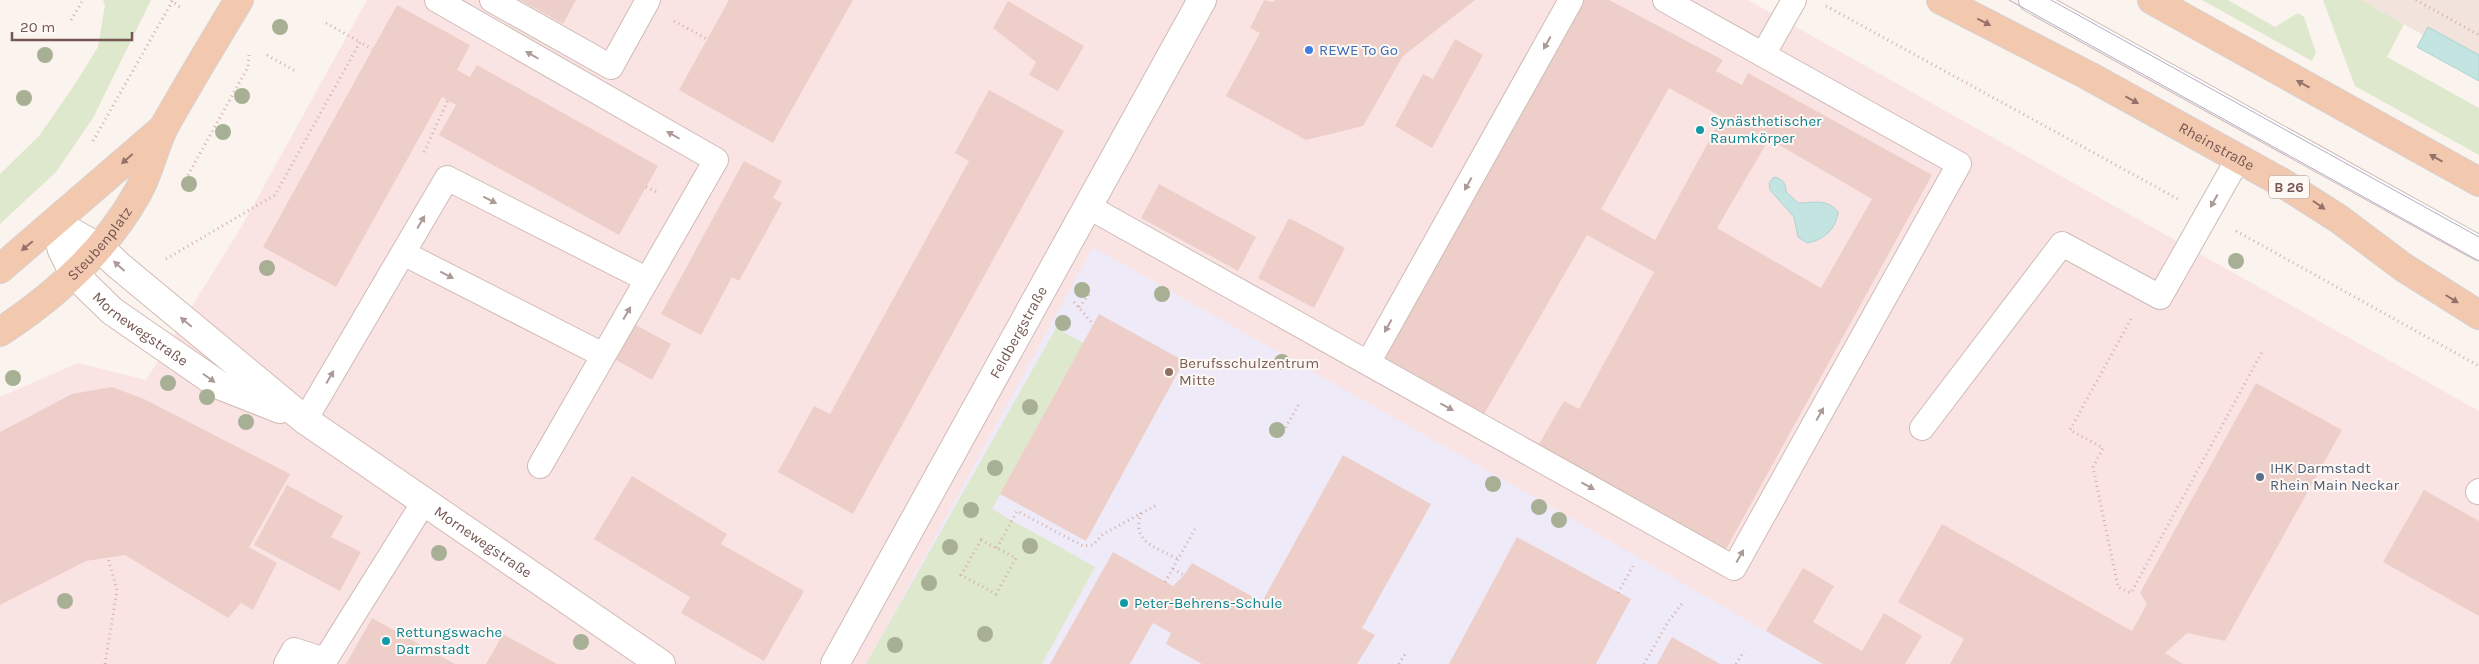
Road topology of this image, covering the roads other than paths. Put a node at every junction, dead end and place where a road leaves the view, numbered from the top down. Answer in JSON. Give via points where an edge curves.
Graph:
{"nodes":[{"id":1,"x":239,"y":0,"type":"edge"},
{"id":2,"x":437,"y":0,"type":"edge"},
{"id":3,"x":492,"y":0,"type":"edge"},
{"id":4,"x":648,"y":0,"type":"edge"},
{"id":5,"x":1202,"y":0,"type":"edge"},
{"id":6,"x":1571,"y":0,"type":"edge"},
{"id":7,"x":1665,"y":0,"type":"edge"},
{"id":8,"x":1794,"y":0,"type":"edge"},
{"id":9,"x":1941,"y":0,"type":"edge"},
{"id":10,"x":2031,"y":0,"type":"edge"},
{"id":11,"x":2152,"y":0,"type":"edge"},
{"id":12,"x":1763,"y":55,"type":"junction"},
{"id":13,"x":164,"y":127,"type":"junction"},
{"id":14,"x":2238,"y":159,"type":"junction"},
{"id":15,"x":2479,"y":182,"type":"edge"},
{"id":16,"x":1089,"y":207,"type":"junction"},
{"id":17,"x":55,"y":223,"type":"junction"},
{"id":18,"x":100,"y":248,"type":"junction"},
{"id":19,"x":2479,"y":248,"type":"edge"},
{"id":20,"x":403,"y":253,"type":"junction"},
{"id":21,"x":0,"y":269,"type":"edge"},
{"id":22,"x":74,"y":274,"type":"junction"},
{"id":23,"x":646,"y":279,"type":"junction"},
{"id":24,"x":2479,"y":315,"type":"edge"},
{"id":25,"x":0,"y":332,"type":"edge"},
{"id":26,"x":603,"y":355,"type":"junction"},
{"id":27,"x":1368,"y":363,"type":"junction"},
{"id":28,"x":306,"y":420,"type":"junction"},
{"id":29,"x":1922,"y":428,"type":"dead end"},
{"id":30,"x":540,"y":466,"type":"dead end"},
{"id":31,"x":424,"y":502,"type":"junction"},
{"id":32,"x":286,"y":664,"type":"edge"},
{"id":33,"x":661,"y":664,"type":"edge"},
{"id":34,"x":835,"y":664,"type":"edge"}],
"edges":[{"from":1,"to":13,"type":"main road","name":"Steubenplatz"},
{"from":23,"to":2,"type":"lane","one_way":true,"via":[[716,160]]},
{"from":3,"to":4,"type":"lane","via":[[611,67]]},
{"from":5,"to":16,"type":"street","name":"Feldbergstraße"},
{"from":6,"to":27,"type":"lane","one_way":true},
{"from":7,"to":12,"type":"lane"},
{"from":8,"to":12,"type":"lane"},
{"from":9,"to":14,"type":"main road","name":"Rheinstraße","number":"B 26","one_way":true,"via":[[2089,76]]},
{"from":10,"to":19,"type":"lane"},
{"from":15,"to":11,"type":"main road","one_way":true},
{"from":27,"to":12,"type":"lane","one_way":true,"via":[[1407,378],[1734,568],[1959,164]]},
{"from":13,"to":17,"type":"main road","name":"Steubenplatz","one_way":true},
{"from":13,"to":18,"type":"main road","name":"Steubenplatz","via":[[139,192]]},
{"from":14,"to":24,"type":"main road","name":"Rheinstraße","number":"B 26","one_way":true,"via":[[2310,199],[2403,267]]},
{"from":14,"to":29,"type":"lane","one_way":true,"via":[[2207,214],[2154,293],[2062,244]]},
{"from":16,"to":27,"type":"lane"},
{"from":16,"to":34,"type":"street","name":"Feldbergstraße"},
{"from":17,"to":18,"type":"street","name":"Mornewegstraße"},
{"from":17,"to":21,"type":"main road","name":"Steubenplatz","one_way":true},
{"from":17,"to":22,"type":"street","name":"Mornewegstraße","via":[[62,250]]},
{"from":18,"to":22,"type":"main road","name":"Steubenplatz"},
{"from":28,"to":18,"type":"street","name":"Mornewegstraße","one_way":true},
{"from":20,"to":23,"type":"lane","one_way":true,"via":[[447,178]]},
{"from":20,"to":26,"type":"lane","one_way":true},
{"from":28,"to":20,"type":"lane","one_way":true},
{"from":22,"to":25,"type":"main road","name":"Steubenplatz"},
{"from":22,"to":28,"type":"street","name":"Mornewegstraße","one_way":true,"via":[[112,310],[219,385]]},
{"from":26,"to":23,"type":"lane","one_way":true},
{"from":26,"to":30,"type":"lane"},
{"from":28,"to":31,"type":"street","name":"Mornewegstraße"},
{"from":31,"to":32,"type":"lane","via":[[325,660],[294,650]]},
{"from":31,"to":33,"type":"street","name":"Mornewegstraße"}]}
